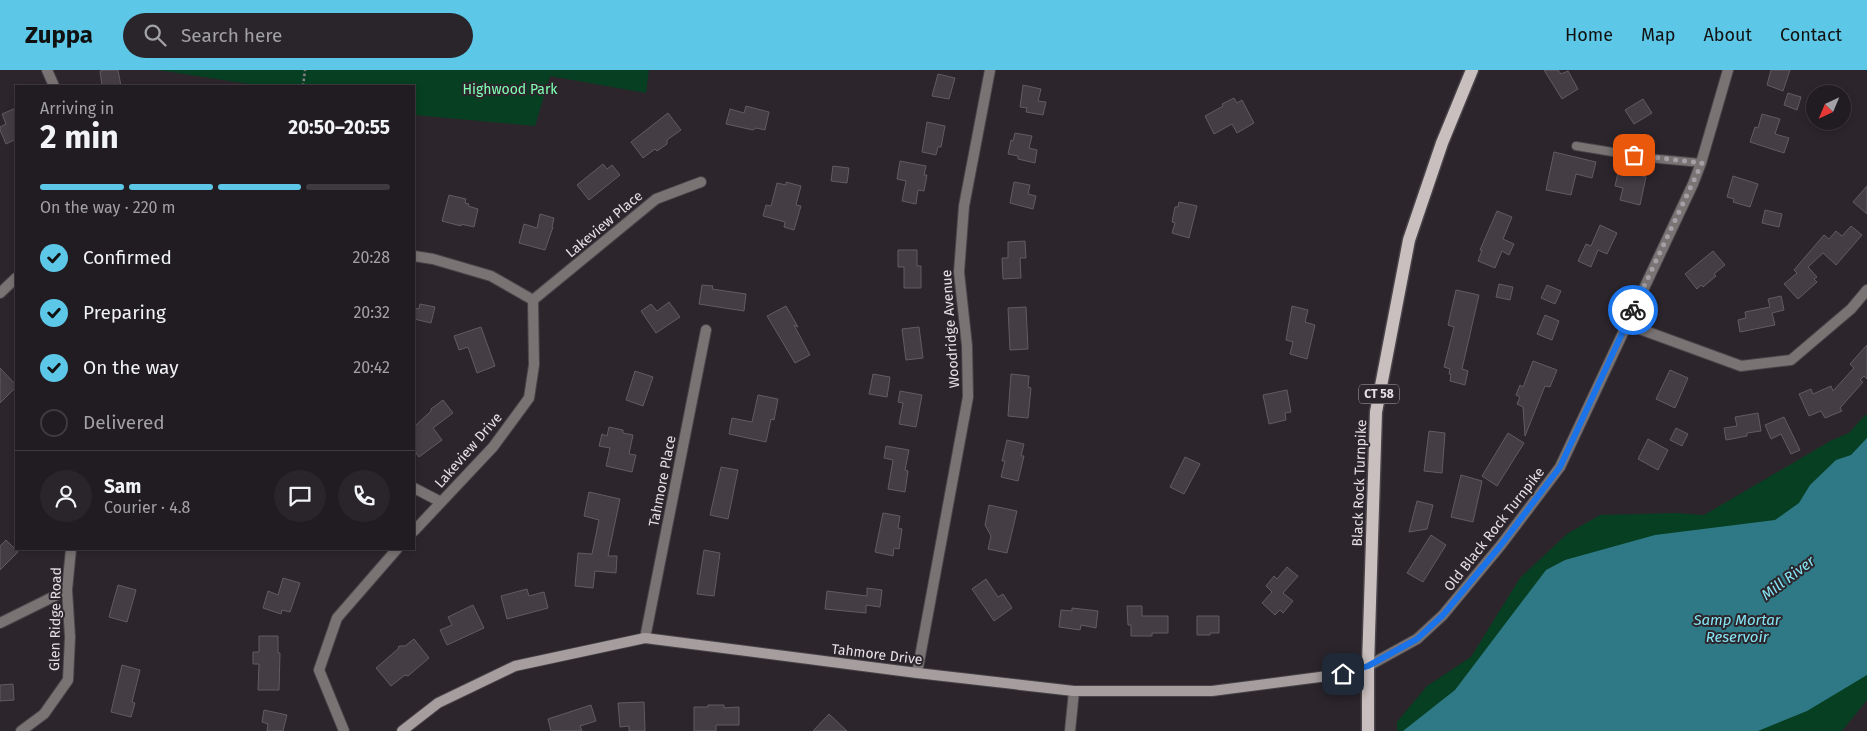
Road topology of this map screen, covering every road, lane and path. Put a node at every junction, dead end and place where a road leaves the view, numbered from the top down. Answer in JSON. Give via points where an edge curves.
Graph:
{"nodes":[{"id":1,"x":47,"y":70,"type":"edge"},
{"id":2,"x":306,"y":70,"type":"edge"},
{"id":3,"x":990,"y":70,"type":"edge"},
{"id":4,"x":1472,"y":70,"type":"edge"},
{"id":5,"x":1728,"y":70,"type":"edge"},
{"id":6,"x":54,"y":85,"type":"edge"},
{"id":7,"x":303,"y":85,"type":"edge"},
{"id":8,"x":1576,"y":146,"type":"dead end"},
{"id":9,"x":1702,"y":163,"type":"junction"},
{"id":10,"x":701,"y":182,"type":"dead end"},
{"id":11,"x":415,"y":256,"type":"edge"},
{"id":12,"x":15,"y":279,"type":"edge"},
{"id":13,"x":1867,"y":290,"type":"edge"},
{"id":14,"x":0,"y":293,"type":"edge"},
{"id":15,"x":533,"y":300,"type":"junction"},
{"id":16,"x":1626,"y":324,"type":"junction"},
{"id":17,"x":706,"y":330,"type":"dead end"},
{"id":18,"x":415,"y":489,"type":"edge"},
{"id":19,"x":440,"y":502,"type":"junction"},
{"id":20,"x":415,"y":530,"type":"edge"},
{"id":21,"x":71,"y":550,"type":"edge"},
{"id":22,"x":396,"y":550,"type":"edge"},
{"id":23,"x":67,"y":590,"type":"junction"},
{"id":24,"x":0,"y":623,"type":"edge"},
{"id":25,"x":645,"y":638,"type":"junction"},
{"id":26,"x":1368,"y":666,"type":"junction"},
{"id":27,"x":917,"y":673,"type":"junction"},
{"id":28,"x":1074,"y":691,"type":"junction"},
{"id":29,"x":20,"y":731,"type":"edge"},
{"id":30,"x":344,"y":731,"type":"edge"},
{"id":31,"x":402,"y":731,"type":"edge"},
{"id":32,"x":1070,"y":731,"type":"edge"},
{"id":33,"x":1368,"y":731,"type":"edge"}],
"edges":[{"from":1,"to":6,"type":"street"},
{"from":2,"to":7,"type":"path"},
{"from":3,"to":27,"type":"street","name":"Woodridge Avenue","via":[[964,206],[958,272],[967,346],[968,397]]},
{"from":4,"to":26,"type":"main road","name":"Black Rock Turnpike","number":"CT 58","via":[[1442,143],[1410,240],[1376,412]]},
{"from":5,"to":9,"type":"street","name":"Old Black Rock Turnpike"},
{"from":8,"to":9,"type":"lane"},
{"from":9,"to":16,"type":"street","name":"Old Black Rock Turnpike"},
{"from":10,"to":15,"type":"street","name":"Lakeview Place","via":[[656,199]]},
{"from":11,"to":15,"type":"street","via":[[491,276]]},
{"from":12,"to":14,"type":"street"},
{"from":13,"to":16,"type":"street","via":[[1792,360],[1742,366]]},
{"from":15,"to":19,"type":"street","name":"Lakeview Drive","via":[[534,365],[529,398],[493,447]]},
{"from":16,"to":26,"type":"street","name":"Old Black Rock Turnpike","via":[[1560,467],[1469,584],[1427,632]]},
{"from":17,"to":25,"type":"street","name":"Tahmore Place"},
{"from":18,"to":19,"type":"street"},
{"from":19,"to":20,"type":"street","name":"Lakeview Drive"},
{"from":21,"to":23,"type":"street","name":"Glen Ridge Road"},
{"from":22,"to":30,"type":"street","via":[[336,618],[319,670]]},
{"from":23,"to":24,"type":"street"},
{"from":23,"to":29,"type":"street","name":"Glen Ridge Road","via":[[68,680],[44,714]]},
{"from":25,"to":27,"type":"street","name":"Tahmore Drive"},
{"from":25,"to":31,"type":"street","name":"Tahmore Drive","via":[[515,666],[438,704]]},
{"from":26,"to":28,"type":"street","name":"Tahmore Drive","via":[[1343,674],[1212,691]]},
{"from":26,"to":33,"type":"main road","name":"Black Rock Turnpike","number":"CT 58"},
{"from":27,"to":28,"type":"street","name":"Tahmore Drive"},
{"from":28,"to":32,"type":"street"}]}
